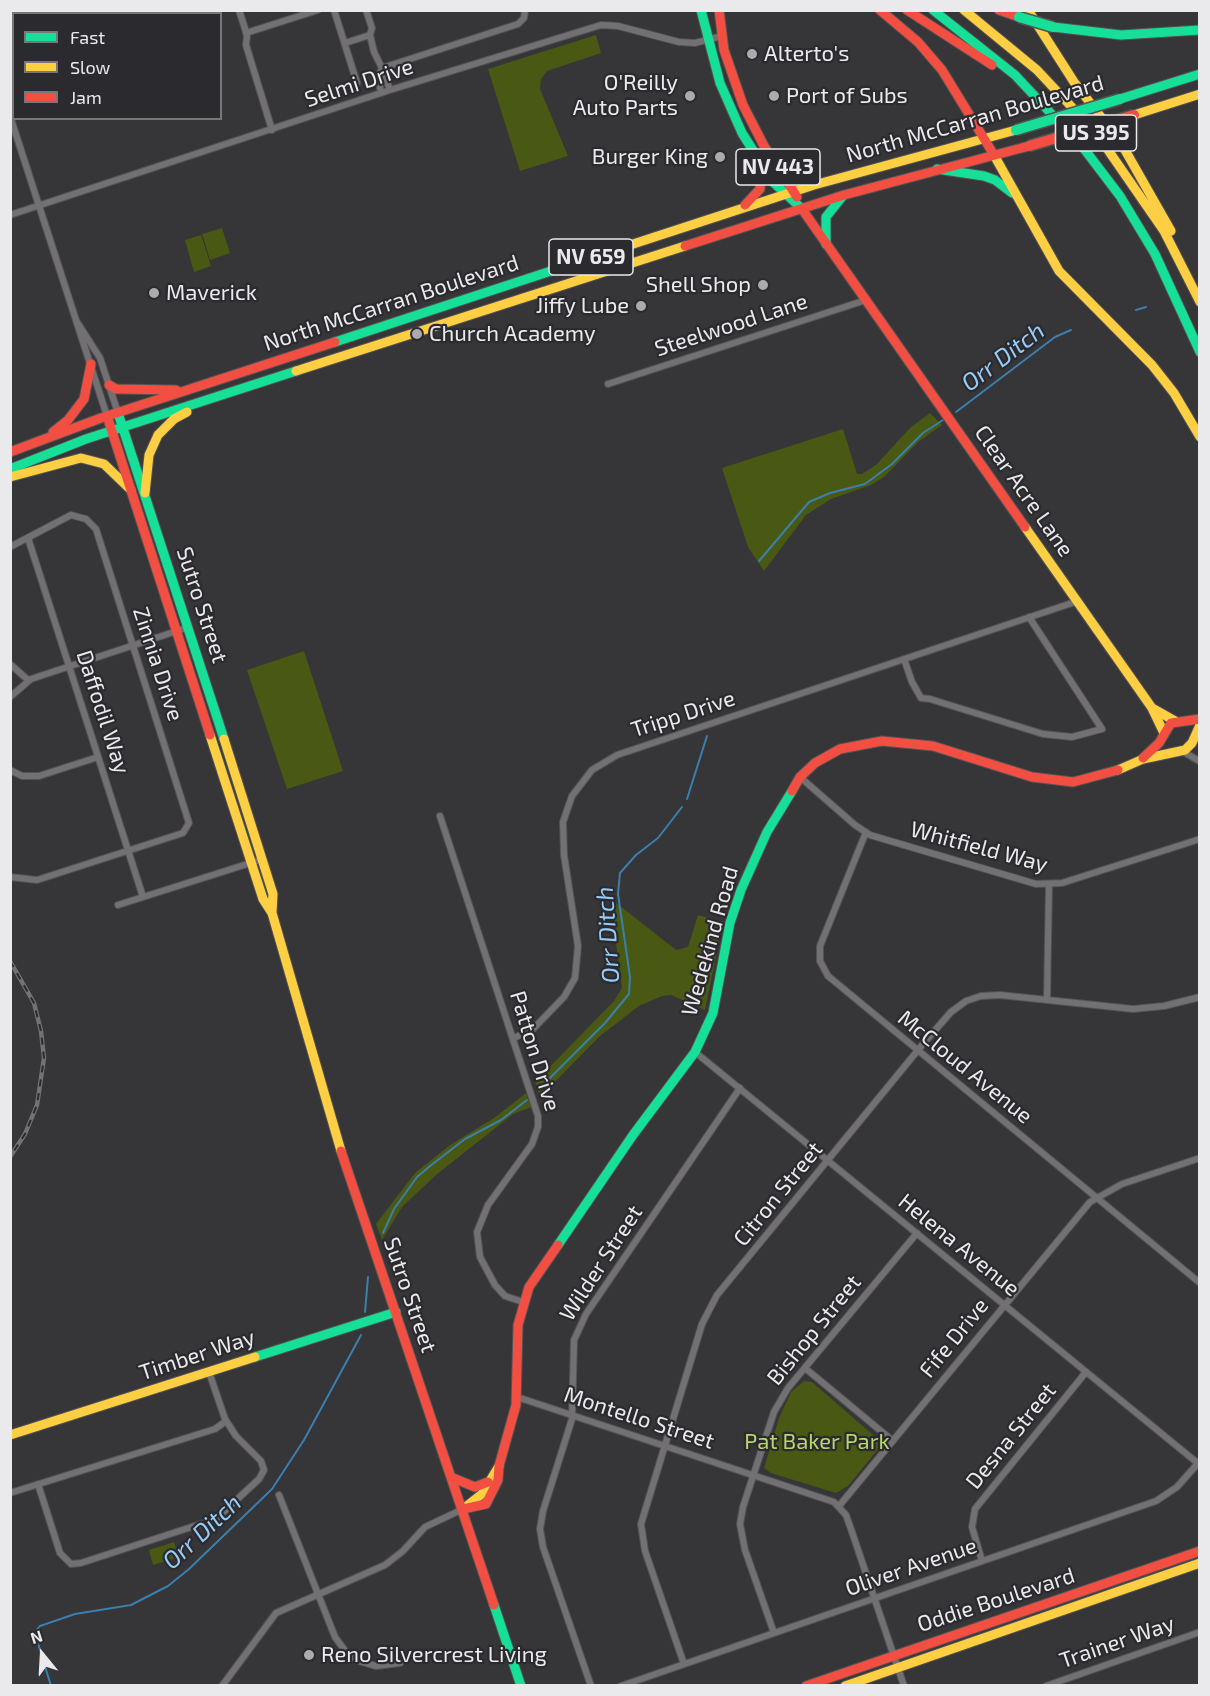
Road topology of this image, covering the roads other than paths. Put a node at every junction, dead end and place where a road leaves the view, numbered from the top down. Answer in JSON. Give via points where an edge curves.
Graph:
{"nodes":[{"id":1,"x":239,"y":10,"type":"edge"},
{"id":2,"x":318,"y":10,"type":"edge"},
{"id":3,"x":334,"y":10,"type":"edge"},
{"id":4,"x":366,"y":10,"type":"edge"},
{"id":5,"x":525,"y":10,"type":"edge"},
{"id":6,"x":700,"y":10,"type":"edge"},
{"id":7,"x":719,"y":10,"type":"edge"},
{"id":8,"x":880,"y":10,"type":"edge"},
{"id":9,"x":908,"y":10,"type":"edge"},
{"id":10,"x":933,"y":10,"type":"edge"},
{"id":11,"x":964,"y":10,"type":"edge"},
{"id":12,"x":999,"y":10,"type":"edge"},
{"id":13,"x":1023,"y":14,"type":"edge"},
{"id":14,"x":1200,"y":30,"type":"edge"},
{"id":15,"x":246,"y":33,"type":"junction"},
{"id":16,"x":370,"y":35,"type":"junction"},
{"id":17,"x":722,"y":36,"type":"junction"},
{"id":18,"x":708,"y":40,"type":"junction"},
{"id":19,"x":345,"y":43,"type":"junction"},
{"id":20,"x":382,"y":68,"type":"junction"},
{"id":21,"x":1200,"y":74,"type":"edge"},
{"id":22,"x":357,"y":83,"type":"dead end"},
{"id":23,"x":390,"y":90,"type":"junction"},
{"id":24,"x":381,"y":93,"type":"junction"},
{"id":25,"x":1200,"y":94,"type":"edge"},
{"id":26,"x":10,"y":116,"type":"edge"},
{"id":27,"x":272,"y":130,"type":"junction"},
{"id":28,"x":1069,"y":130,"type":"junction"},
{"id":29,"x":983,"y":138,"type":"junction"},
{"id":30,"x":994,"y":155,"type":"junction"},
{"id":31,"x":760,"y":164,"type":"junction"},
{"id":32,"x":937,"y":170,"type":"junction"},
{"id":33,"x":790,"y":193,"type":"junction"},
{"id":34,"x":844,"y":195,"type":"junction"},
{"id":35,"x":1015,"y":196,"type":"junction"},
{"id":36,"x":39,"y":206,"type":"junction"},
{"id":37,"x":802,"y":208,"type":"junction"},
{"id":38,"x":738,"y":209,"type":"junction"},
{"id":39,"x":10,"y":215,"type":"edge"},
{"id":40,"x":826,"y":244,"type":"junction"},
{"id":41,"x":1192,"y":285,"type":"junction"},
{"id":42,"x":866,"y":300,"type":"junction"},
{"id":43,"x":1200,"y":302,"type":"edge"},
{"id":44,"x":74,"y":316,"type":"junction"},
{"id":45,"x":1200,"y":352,"type":"edge"},
{"id":46,"x":91,"y":364,"type":"junction"},
{"id":47,"x":608,"y":384,"type":"dead end"},
{"id":48,"x":109,"y":385,"type":"junction"},
{"id":49,"x":192,"y":389,"type":"junction"},
{"id":50,"x":211,"y":399,"type":"junction"},
{"id":51,"x":118,"y":413,"type":"junction"},
{"id":52,"x":107,"y":416,"type":"junction"},
{"id":53,"x":117,"y":430,"type":"junction"},
{"id":54,"x":1200,"y":437,"type":"edge"},
{"id":55,"x":44,"y":438,"type":"junction"},
{"id":56,"x":10,"y":452,"type":"edge"},
{"id":57,"x":10,"y":469,"type":"edge"},
{"id":58,"x":10,"y":477,"type":"edge"},
{"id":59,"x":131,"y":490,"type":"junction"},
{"id":60,"x":145,"y":493,"type":"junction"},
{"id":61,"x":156,"y":527,"type":"junction"},
{"id":62,"x":142,"y":528,"type":"junction"},
{"id":63,"x":28,"y":538,"type":"junction"},
{"id":64,"x":10,"y":548,"type":"edge"},
{"id":65,"x":1078,"y":601,"type":"junction"},
{"id":66,"x":1029,"y":617,"type":"junction"},
{"id":67,"x":189,"y":627,"type":"junction"},
{"id":68,"x":177,"y":631,"type":"junction"},
{"id":69,"x":133,"y":645,"type":"junction"},
{"id":70,"x":904,"y":659,"type":"junction"},
{"id":71,"x":10,"y":664,"type":"edge"},
{"id":72,"x":69,"y":666,"type":"junction"},
{"id":73,"x":28,"y":680,"type":"junction"},
{"id":74,"x":10,"y":697,"type":"edge"},
{"id":75,"x":1152,"y":708,"type":"junction"},
{"id":76,"x":1200,"y":719,"type":"edge"},
{"id":77,"x":1178,"y":721,"type":"junction"},
{"id":78,"x":1200,"y":724,"type":"edge"},
{"id":79,"x":1164,"y":734,"type":"junction"},
{"id":80,"x":1193,"y":741,"type":"junction"},
{"id":81,"x":1178,"y":751,"type":"junction"},
{"id":82,"x":98,"y":757,"type":"junction"},
{"id":83,"x":1143,"y":759,"type":"junction"},
{"id":84,"x":1199,"y":761,"type":"edge"},
{"id":85,"x":10,"y":770,"type":"edge"},
{"id":86,"x":800,"y":777,"type":"junction"},
{"id":87,"x":440,"y":816,"type":"dead end"},
{"id":88,"x":866,"y":832,"type":"junction"},
{"id":89,"x":1200,"y":839,"type":"edge"},
{"id":90,"x":128,"y":851,"type":"junction"},
{"id":91,"x":263,"y":859,"type":"junction"},
{"id":92,"x":251,"y":862,"type":"junction"},
{"id":93,"x":10,"y":877,"type":"edge"},
{"id":94,"x":1049,"y":885,"type":"junction"},
{"id":95,"x":143,"y":897,"type":"junction"},
{"id":96,"x":118,"y":905,"type":"dead end"},
{"id":97,"x":272,"y":913,"type":"junction"},
{"id":98,"x":1200,"y":997,"type":"edge"},
{"id":99,"x":1047,"y":999,"type":"junction"},
{"id":100,"x":514,"y":1038,"type":"junction"},
{"id":101,"x":917,"y":1051,"type":"junction"},
{"id":102,"x":694,"y":1052,"type":"junction"},
{"id":103,"x":740,"y":1088,"type":"junction"},
{"id":104,"x":1200,"y":1158,"type":"edge"},
{"id":105,"x":828,"y":1161,"type":"junction"},
{"id":106,"x":1096,"y":1198,"type":"junction"},
{"id":107,"x":916,"y":1233,"type":"junction"},
{"id":108,"x":1200,"y":1284,"type":"edge"},
{"id":109,"x":523,"y":1302,"type":"junction"},
{"id":110,"x":1004,"y":1305,"type":"junction"},
{"id":111,"x":396,"y":1312,"type":"junction"},
{"id":112,"x":805,"y":1368,"type":"junction"},
{"id":113,"x":209,"y":1372,"type":"junction"},
{"id":114,"x":1086,"y":1372,"type":"junction"},
{"id":115,"x":518,"y":1397,"type":"junction"},
{"id":116,"x":572,"y":1416,"type":"junction"},
{"id":117,"x":226,"y":1421,"type":"junction"},
{"id":118,"x":10,"y":1435,"type":"edge"},
{"id":119,"x":893,"y":1441,"type":"junction"},
{"id":120,"x":664,"y":1446,"type":"junction"},
{"id":121,"x":1199,"y":1464,"type":"edge"},
{"id":122,"x":499,"y":1466,"type":"junction"},
{"id":123,"x":754,"y":1475,"type":"junction"},
{"id":124,"x":453,"y":1478,"type":"junction"},
{"id":125,"x":490,"y":1480,"type":"junction"},
{"id":126,"x":38,"y":1484,"type":"junction"},
{"id":127,"x":10,"y":1493,"type":"edge"},
{"id":128,"x":279,"y":1495,"type":"dead end"},
{"id":129,"x":839,"y":1506,"type":"junction"},
{"id":130,"x":463,"y":1509,"type":"junction"},
{"id":131,"x":1200,"y":1551,"type":"edge"},
{"id":132,"x":982,"y":1561,"type":"junction"},
{"id":133,"x":1200,"y":1563,"type":"edge"},
{"id":134,"x":318,"y":1596,"type":"junction"},
{"id":135,"x":875,"y":1598,"type":"junction"},
{"id":136,"x":1200,"y":1632,"type":"edge"},
{"id":137,"x":774,"y":1633,"type":"junction"},
{"id":138,"x":894,"y":1655,"type":"junction"},
{"id":139,"x":400,"y":1663,"type":"dead end"},
{"id":140,"x":684,"y":1664,"type":"junction"},
{"id":141,"x":898,"y":1668,"type":"junction"},
{"id":142,"x":222,"y":1686,"type":"edge"},
{"id":143,"x":521,"y":1686,"type":"edge"},
{"id":144,"x":591,"y":1686,"type":"edge"},
{"id":145,"x":621,"y":1686,"type":"edge"},
{"id":146,"x":806,"y":1686,"type":"edge"},
{"id":147,"x":845,"y":1686,"type":"edge"},
{"id":148,"x":904,"y":1686,"type":"edge"},
{"id":149,"x":1046,"y":1686,"type":"edge"}],
"edges":[{"from":1,"to":15,"type":"street"},
{"from":2,"to":15,"type":"street"},
{"from":3,"to":19,"type":"street"},
{"from":4,"to":16,"type":"street","via":[[372,28]]},
{"from":5,"to":20,"type":"street","via":[[518,24]]},
{"from":6,"to":18,"type":"main road","name":"Clear Acre Lane","number":"NV 443"},
{"from":7,"to":17,"type":"main road","name":"Clear Acre Lane","number":"NV 443"},
{"from":8,"to":29,"type":"main road","via":[[918,42],[942,70]]},
{"from":9,"to":28,"type":"main road","via":[[1015,81]]},
{"from":10,"to":28,"type":"main road","number":"US 395","via":[[999,61]]},
{"from":11,"to":41,"type":"main road","number":"US 395","via":[[1037,70],[1097,134],[1142,197]]},
{"from":12,"to":13,"type":"main road"},
{"from":13,"to":14,"type":"main road","bridge":true,"via":[[1053,27],[1121,35]]},
{"from":13,"to":41,"type":"main road","via":[[1146,183]]},
{"from":15,"to":27,"type":"street","via":[[246,45]]},
{"from":16,"to":19,"type":"street"},
{"from":16,"to":20,"type":"street"},
{"from":17,"to":18,"type":"street","name":"Selmi Drive"},
{"from":17,"to":33,"type":"main road","name":"Clear Acre Lane","number":"NV 443","via":[[730,71],[748,115]]},
{"from":18,"to":23,"type":"street","name":"Selmi Drive","via":[[679,42],[601,25]]},
{"from":18,"to":31,"type":"main road","name":"Clear Acre Lane","number":"NV 443","via":[[725,98]]},
{"from":19,"to":22,"type":"street"},
{"from":20,"to":23,"type":"street"},
{"from":20,"to":24,"type":"street","via":[[378,77]]},
{"from":21,"to":29,"type":"main road","name":"North McCarran Boulevard","number":"NV 659","bridge":true},
{"from":23,"to":24,"type":"street","name":"Selmi Drive"},
{"from":24,"to":27,"type":"street","name":"Selmi Drive"},
{"from":25,"to":30,"type":"main road","name":"North McCarran Boulevard","number":"NV 659","bridge":true},
{"from":26,"to":36,"type":"street","name":"Sutro Street"},
{"from":27,"to":36,"type":"street","name":"Selmi Drive"},
{"from":28,"to":45,"type":"main road","number":"US 395","via":[[1142,231]]},
{"from":29,"to":30,"type":"main road"},
{"from":29,"to":33,"type":"main road","name":"North McCarran Boulevard","number":"NV 659"},
{"from":30,"to":32,"type":"main road","name":"North McCarran Boulevard","number":"NV 659"},
{"from":30,"to":35,"type":"main road"},
{"from":31,"to":33,"type":"main road","name":"Clear Acre Lane","number":"NV 443"},
{"from":31,"to":38,"type":"main road","via":[[760,189]]},
{"from":32,"to":34,"type":"main road","name":"North McCarran Boulevard","number":"NV 659"},
{"from":32,"to":35,"type":"main road","via":[[984,176]]},
{"from":33,"to":37,"type":"main road","name":"Clear Acre Lane","number":"NV 443"},
{"from":33,"to":38,"type":"main road","name":"North McCarran Boulevard","number":"NV 659"},
{"from":34,"to":37,"type":"main road","name":"North McCarran Boulevard","number":"NV 659"},
{"from":34,"to":40,"type":"main road","via":[[826,217]]},
{"from":35,"to":54,"type":"main road","via":[[1059,272],[1152,365]]},
{"from":36,"to":39,"type":"street","name":"Selmi Drive"},
{"from":36,"to":44,"type":"street","name":"Sutro Street"},
{"from":37,"to":40,"type":"main road","name":"Clear Acre Lane"},
{"from":37,"to":50,"type":"main road","name":"North McCarran Boulevard","number":"NV 659"},
{"from":38,"to":49,"type":"main road","name":"North McCarran Boulevard","number":"NV 659"},
{"from":40,"to":42,"type":"main road","name":"Clear Acre Lane"},
{"from":41,"to":43,"type":"main road","number":"US 395"},
{"from":42,"to":47,"type":"street","name":"Steelwood Lane"},
{"from":42,"to":65,"type":"main road","name":"Clear Acre Lane"},
{"from":44,"to":46,"type":"street","name":"Sutro Street"},
{"from":44,"to":48,"type":"street","name":"Sutro Street","via":[[96,351]]},
{"from":46,"to":52,"type":"street","name":"Sutro Street"},
{"from":46,"to":55,"type":"main road","via":[[88,388],[77,411]]},
{"from":48,"to":49,"type":"main road","via":[[131,390]]},
{"from":48,"to":51,"type":"street","name":"Sutro Street"},
{"from":49,"to":51,"type":"main road","name":"North McCarran Boulevard","number":"NV 659"},
{"from":50,"to":53,"type":"main road","name":"North McCarran Boulevard","number":"NV 659"},
{"from":50,"to":60,"type":"main road","via":[[174,419],[158,435],[149,455]]},
{"from":51,"to":52,"type":"main road","name":"North McCarran Boulevard","number":"NV 659"},
{"from":51,"to":53,"type":"main road","name":"Sutro Street"},
{"from":52,"to":53,"type":"main road","name":"Sutro Street"},
{"from":52,"to":55,"type":"main road","name":"North McCarran Boulevard","number":"NV 659"},
{"from":53,"to":57,"type":"main road","name":"North McCarran Boulevard","number":"NV 659"},
{"from":53,"to":59,"type":"main road","name":"Sutro Street"},
{"from":53,"to":60,"type":"main road","name":"Sutro Street"},
{"from":55,"to":56,"type":"main road","name":"North McCarran Boulevard","number":"NV 659"},
{"from":58,"to":59,"type":"main road","via":[[81,458],[104,464]]},
{"from":59,"to":62,"type":"main road","name":"Sutro Street"},
{"from":60,"to":61,"type":"main road","name":"Sutro Street"},
{"from":61,"to":62,"type":"main road"},
{"from":61,"to":67,"type":"main road","name":"Sutro Street"},
{"from":62,"to":68,"type":"main road","name":"Sutro Street"},
{"from":63,"to":64,"type":"street"},
{"from":63,"to":69,"type":"street","name":"Zinnia Drive","via":[[65,517],[82,517],[96,529]]},
{"from":63,"to":72,"type":"street","name":"Daffodil Way"},
{"from":65,"to":66,"type":"street","name":"Tripp Drive"},
{"from":65,"to":75,"type":"main road","name":"Clear Acre Lane"},
{"from":66,"to":70,"type":"street","name":"Tripp Drive"},
{"from":66,"to":70,"type":"street","via":[[1102,729],[1072,737],[1043,734],[921,698]]},
{"from":67,"to":68,"type":"street"},
{"from":67,"to":91,"type":"main road","name":"Sutro Street"},
{"from":68,"to":69,"type":"street"},
{"from":68,"to":92,"type":"main road","name":"Sutro Street"},
{"from":69,"to":72,"type":"street"},
{"from":69,"to":90,"type":"street","name":"Zinnia Drive","via":[[189,819],[183,833]]},
{"from":70,"to":100,"type":"street","name":"Tripp Drive","via":[[617,755],[592,770],[572,796],[563,822],[578,946],[575,978],[564,997],[533,1029]]},
{"from":71,"to":73,"type":"street"},
{"from":72,"to":73,"type":"street"},
{"from":72,"to":82,"type":"street","name":"Daffodil Way"},
{"from":73,"to":74,"type":"street"},
{"from":75,"to":77,"type":"main road","name":"Clear Acre Lane"},
{"from":75,"to":79,"type":"main road","name":"Clear Acre Lane"},
{"from":76,"to":77,"type":"main road"},
{"from":77,"to":79,"type":"main road","via":[[1167,726]]},
{"from":77,"to":80,"type":"main road","via":[[1192,728]]},
{"from":78,"to":80,"type":"main road"},
{"from":79,"to":81,"type":"main road","via":[[1167,745]]},
{"from":79,"to":83,"type":"main road","name":"Wedekind Road"},
{"from":80,"to":81,"type":"main road"},
{"from":80,"to":84,"type":"street"},
{"from":81,"to":83,"type":"main road","name":"Wedekind Road"},
{"from":81,"to":84,"type":"street"},
{"from":82,"to":85,"type":"street","via":[[39,776],[22,776]]},
{"from":82,"to":90,"type":"street","name":"Daffodil Way"},
{"from":83,"to":86,"type":"main road","name":"Wedekind Road","via":[[1089,779],[1060,782],[933,746],[868,742],[833,752]]},
{"from":86,"to":88,"type":"street","name":"Whitfield Way"},
{"from":86,"to":102,"type":"main road","name":"Wedekind Road","via":[[767,832],[741,890],[730,923],[713,1013]]},
{"from":87,"to":100,"type":"street","name":"Patton Drive"},
{"from":88,"to":94,"type":"street","name":"Whitfield Way","via":[[1024,881]]},
{"from":88,"to":101,"type":"street","name":"McCloud Avenue","via":[[823,937],[820,961],[833,982]]},
{"from":89,"to":94,"type":"street","name":"Whitfield Way"},
{"from":90,"to":93,"type":"street","via":[[37,880]]},
{"from":90,"to":95,"type":"street","name":"Daffodil Way"},
{"from":91,"to":92,"type":"street"},
{"from":91,"to":97,"type":"main road","name":"Sutro Street","via":[[273,894]]},
{"from":92,"to":95,"type":"street"},
{"from":92,"to":97,"type":"main road","name":"Sutro Street"},
{"from":94,"to":99,"type":"street"},
{"from":95,"to":96,"type":"street"},
{"from":97,"to":111,"type":"main road","name":"Sutro Street","via":[[345,1164]]},
{"from":98,"to":99,"type":"street","name":"Citron Street","via":[[1133,1009]]},
{"from":99,"to":101,"type":"street","name":"Citron Street","via":[[1000,995],[973,998],[951,1012]]},
{"from":100,"to":109,"type":"street","name":"Patton Drive","via":[[537,1107],[538,1126],[532,1144],[483,1214],[477,1241],[480,1257],[495,1285],[505,1296]]},
{"from":101,"to":105,"type":"street","name":"Citron Street"},
{"from":101,"to":106,"type":"street","name":"McCloud Avenue"},
{"from":102,"to":103,"type":"street","name":"Helena Avenue"},
{"from":102,"to":109,"type":"main road","name":"Wedekind Road","via":[[539,1272]]},
{"from":103,"to":105,"type":"street","name":"Helena Avenue"},
{"from":103,"to":116,"type":"street","name":"Wilder Street","via":[[580,1323],[572,1350]]},
{"from":104,"to":106,"type":"street","name":"Fife Drive","via":[[1133,1180]]},
{"from":105,"to":107,"type":"street","name":"Helena Avenue"},
{"from":105,"to":120,"type":"street","name":"Citron Street","via":[[709,1308]]},
{"from":106,"to":108,"type":"street","name":"McCloud Avenue"},
{"from":106,"to":110,"type":"street","name":"Fife Drive"},
{"from":107,"to":110,"type":"street","name":"Helena Avenue"},
{"from":107,"to":112,"type":"street","name":"Bishop Street"},
{"from":109,"to":115,"type":"main road","name":"Wedekind Road","via":[[517,1337]]},
{"from":110,"to":114,"type":"street","name":"Helena Avenue"},
{"from":110,"to":119,"type":"street","name":"Fife Drive"},
{"from":111,"to":113,"type":"main road","name":"Timber Way"},
{"from":111,"to":124,"type":"main road","name":"Sutro Street"},
{"from":112,"to":119,"type":"street"},
{"from":112,"to":123,"type":"street","name":"Bishop Street","via":[[778,1404]]},
{"from":113,"to":117,"type":"street"},
{"from":113,"to":118,"type":"main road","name":"Timber Way"},
{"from":114,"to":121,"type":"street","name":"Helena Avenue"},
{"from":114,"to":132,"type":"street","name":"Desna Street","via":[[975,1509],[972,1527]]},
{"from":115,"to":116,"type":"street","name":"Montello Street"},
{"from":115,"to":122,"type":"main road","name":"Wedekind Road"},
{"from":116,"to":120,"type":"street","name":"Montello Street"},
{"from":116,"to":144,"type":"street","name":"Wilder Street","via":[[540,1529]]},
{"from":117,"to":126,"type":"street","via":[[207,1432]]},
{"from":117,"to":126,"type":"street","via":[[261,1461],[264,1470],[259,1479],[208,1522],[76,1564],[67,1563],[60,1553]]},
{"from":119,"to":129,"type":"street","name":"Fife Drive"},
{"from":120,"to":123,"type":"street","name":"Montello Street"},
{"from":120,"to":140,"type":"street","name":"Citron Street","via":[[642,1515],[641,1533]]},
{"from":121,"to":132,"type":"street","name":"Oliver Avenue","via":[[1177,1487],[1156,1501]]},
{"from":122,"to":125,"type":"main road","name":"Wedekind Road"},
{"from":122,"to":130,"type":"main road","name":"Wedekind Road","via":[[491,1498],[479,1507]]},
{"from":123,"to":129,"type":"street","name":"Montello Street","via":[[827,1498]]},
{"from":123,"to":137,"type":"street","name":"Bishop Street","via":[[743,1507],[741,1534]]},
{"from":124,"to":125,"type":"main road","via":[[475,1488]]},
{"from":124,"to":130,"type":"main road","name":"Sutro Street"},
{"from":125,"to":130,"type":"main road","name":"Wedekind Road","via":[[482,1494]]},
{"from":126,"to":127,"type":"street"},
{"from":128,"to":134,"type":"street"},
{"from":129,"to":135,"type":"street","via":[[852,1529]]},
{"from":130,"to":134,"type":"street","name":"Wedekind Road","via":[[425,1527],[386,1565]]},
{"from":130,"to":143,"type":"main road","name":"Sutro Street"},
{"from":131,"to":138,"type":"main road","name":"Oddie Boulevard"},
{"from":132,"to":135,"type":"street","name":"Oliver Avenue"},
{"from":133,"to":141,"type":"main road","name":"Oddie Boulevard"},
{"from":134,"to":139,"type":"street","via":[[335,1637],[346,1652],[376,1666]]},
{"from":134,"to":142,"type":"street","name":"Wedekind Road","via":[[276,1613]]},
{"from":135,"to":137,"type":"street","name":"Oliver Avenue"},
{"from":135,"to":138,"type":"street"},
{"from":136,"to":149,"type":"street","name":"Trainer Way"},
{"from":137,"to":140,"type":"street","name":"Oliver Avenue"},
{"from":138,"to":141,"type":"street"},
{"from":138,"to":146,"type":"main road","name":"Oddie Boulevard"},
{"from":140,"to":145,"type":"street","name":"Oliver Avenue"},
{"from":141,"to":147,"type":"main road","name":"Oddie Boulevard"},
{"from":141,"to":148,"type":"street"}]}
